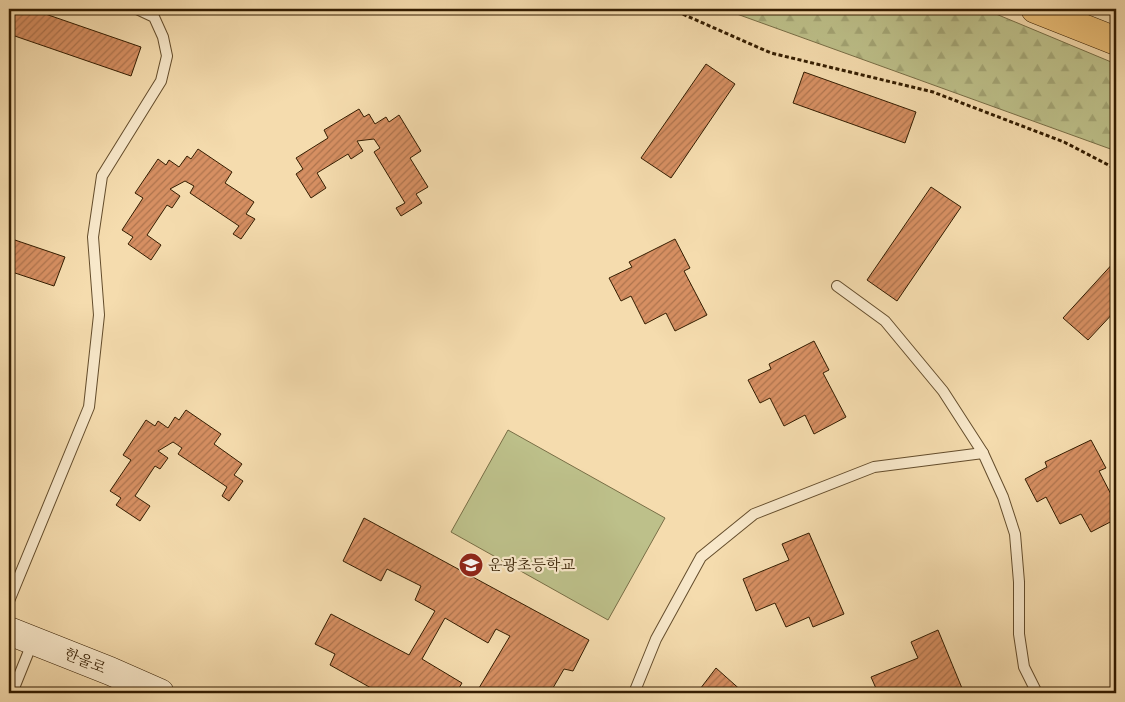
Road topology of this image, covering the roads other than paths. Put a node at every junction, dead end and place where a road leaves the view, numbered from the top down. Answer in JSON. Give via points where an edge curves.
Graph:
{"nodes":[{"id":1,"x":137,"y":9,"type":"edge"},
{"id":2,"x":1035,"y":9,"type":"edge"},
{"id":3,"x":1116,"y":41,"type":"edge"},
{"id":4,"x":837,"y":286,"type":"dead end"},
{"id":5,"x":983,"y":452,"type":"junction"},
{"id":6,"x":9,"y":601,"type":"edge"},
{"id":7,"x":21,"y":636,"type":"edge"},
{"id":8,"x":12,"y":693,"type":"edge"},
{"id":9,"x":160,"y":693,"type":"edge"},
{"id":10,"x":634,"y":693,"type":"edge"},
{"id":11,"x":1037,"y":693,"type":"edge"}],
"edges":[{"from":1,"to":6,"type":"lane","via":[[154,17],[163,36],[167,56],[161,81],[102,176],[93,237],[98,315],[89,407]]},
{"from":2,"to":3,"type":"highway"},
{"from":4,"to":5,"type":"lane","via":[[885,321],[943,391]]},
{"from":5,"to":10,"type":"lane","via":[[874,467],[754,514],[700,557],[656,639]]},
{"from":5,"to":11,"type":"lane","via":[[1004,497],[1016,534],[1019,634],[1024,667]]},
{"from":7,"to":8,"type":"lane"},
{"from":7,"to":9,"type":"street","name":"한울로"}]}
